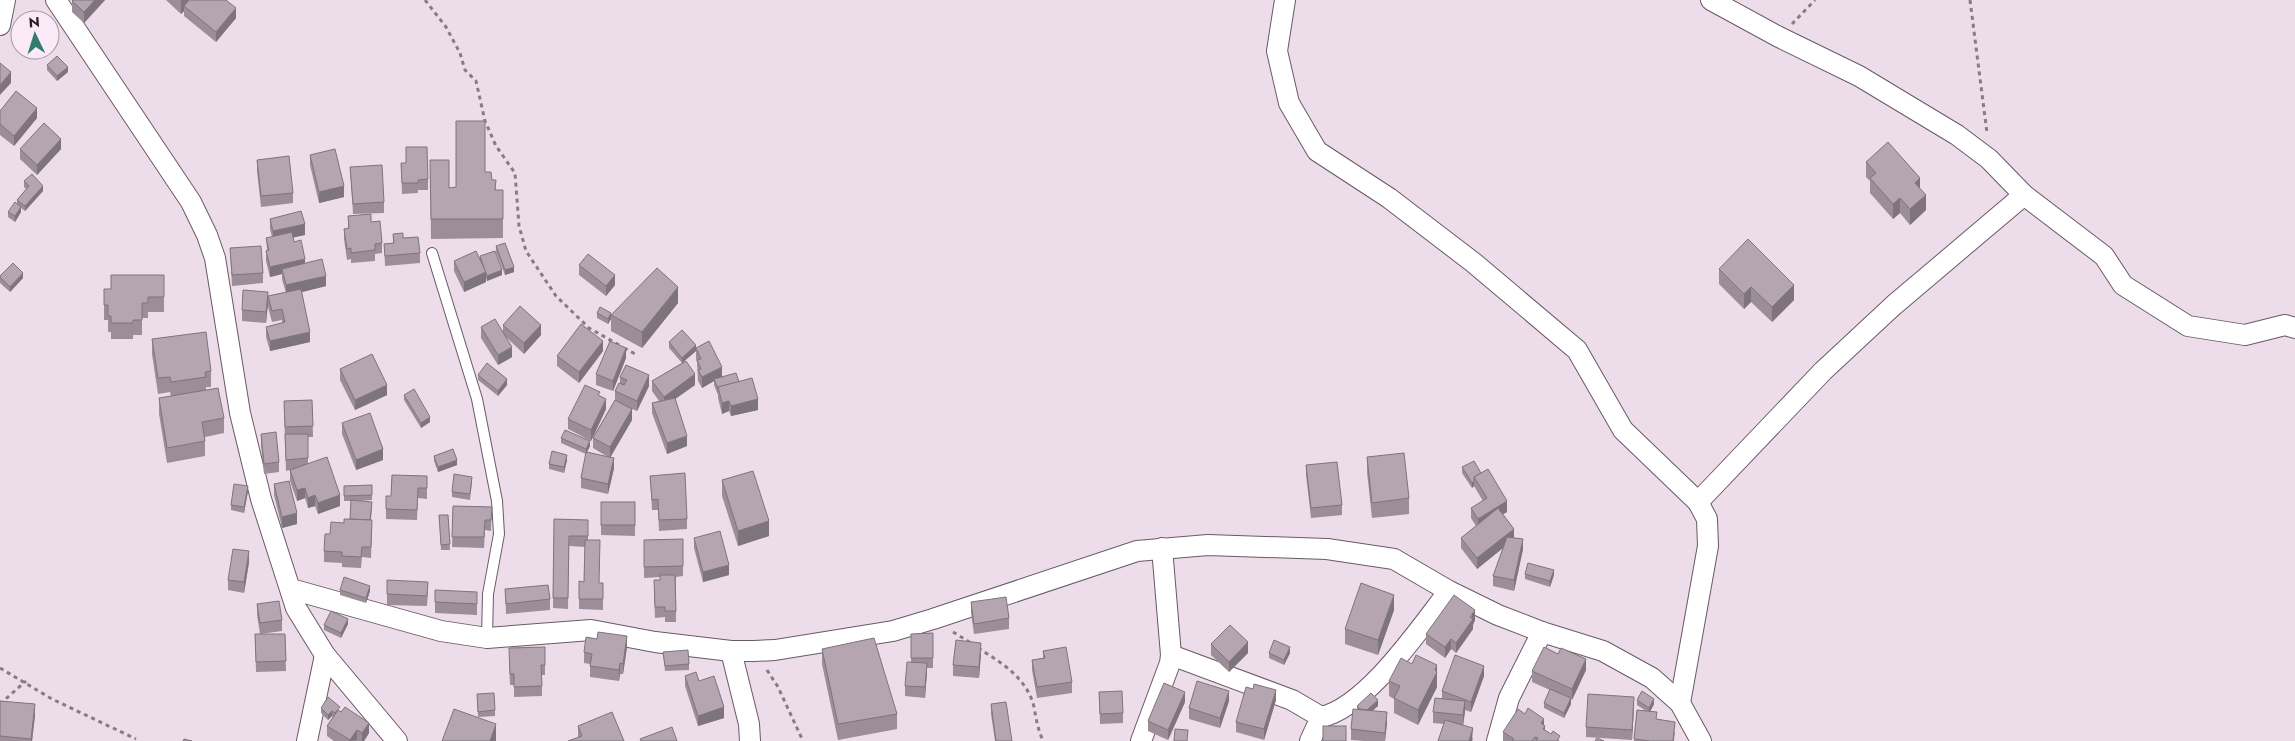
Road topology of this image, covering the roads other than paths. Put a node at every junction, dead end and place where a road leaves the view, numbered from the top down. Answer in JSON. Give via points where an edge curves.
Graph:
{"nodes":[{"id":1,"x":5,"y":0,"type":"edge"},
{"id":2,"x":56,"y":0,"type":"edge"},
{"id":3,"x":1285,"y":0,"type":"edge"},
{"id":4,"x":1711,"y":0,"type":"edge"},
{"id":5,"x":0,"y":25,"type":"edge"},
{"id":6,"x":2024,"y":195,"type":"junction"},
{"id":7,"x":432,"y":253,"type":"dead end"},
{"id":8,"x":2295,"y":328,"type":"edge"},
{"id":9,"x":1698,"y":502,"type":"junction"},
{"id":10,"x":1162,"y":548,"type":"junction"},
{"id":11,"x":291,"y":589,"type":"junction"},
{"id":12,"x":1449,"y":591,"type":"junction"},
{"id":13,"x":1542,"y":632,"type":"junction"},
{"id":14,"x":487,"y":638,"type":"junction"},
{"id":15,"x":731,"y":651,"type":"junction"},
{"id":16,"x":326,"y":655,"type":"junction"},
{"id":17,"x":1171,"y":655,"type":"junction"},
{"id":18,"x":1680,"y":703,"type":"junction"},
{"id":19,"x":1321,"y":717,"type":"junction"},
{"id":20,"x":307,"y":741,"type":"edge"},
{"id":21,"x":398,"y":741,"type":"edge"},
{"id":22,"x":750,"y":741,"type":"edge"},
{"id":23,"x":1141,"y":741,"type":"edge"},
{"id":24,"x":1310,"y":741,"type":"edge"},
{"id":25,"x":1497,"y":741,"type":"edge"},
{"id":26,"x":1701,"y":741,"type":"edge"}],
"edges":[{"from":1,"to":5,"type":"street"},
{"from":2,"to":11,"type":"street","via":[[190,202],[207,235],[215,258],[240,413],[261,499]]},
{"from":3,"to":9,"type":"street","via":[[1277,50],[1289,103],[1317,150],[1389,198],[1467,258],[1577,350],[1623,430]]},
{"from":4,"to":6,"type":"street","via":[[1859,76],[1957,135],[1989,159]]},
{"from":6,"to":8,"type":"street","via":[[2104,256],[2123,285],[2188,326],[2245,336],[2285,325]]},
{"from":6,"to":9,"type":"street","via":[[1894,305],[1823,371]]},
{"from":7,"to":14,"type":"lane","via":[[477,399],[497,501],[499,534],[488,594]]},
{"from":9,"to":18,"type":"street","via":[[1707,519],[1708,546]]},
{"from":10,"to":12,"type":"street","via":[[1208,545],[1327,549],[1394,559]]},
{"from":10,"to":15,"type":"street","via":[[1137,551],[893,630],[776,650]]},
{"from":10,"to":17,"type":"street"},
{"from":11,"to":14,"type":"street","via":[[442,631]]},
{"from":11,"to":16,"type":"street","via":[[296,608]]},
{"from":12,"to":13,"type":"street"},
{"from":12,"to":19,"type":"street","via":[[1385,671],[1343,708]]},
{"from":13,"to":18,"type":"street","via":[[1603,652],[1652,678]]},
{"from":13,"to":25,"type":"street","via":[[1510,698]]},
{"from":14,"to":15,"type":"street","via":[[591,630]]},
{"from":15,"to":22,"type":"street","via":[[749,724]]},
{"from":16,"to":20,"type":"street"},
{"from":16,"to":21,"type":"street"},
{"from":17,"to":19,"type":"street","via":[[1292,700]]},
{"from":17,"to":23,"type":"street"},
{"from":18,"to":26,"type":"street"},
{"from":19,"to":24,"type":"street"}]}
